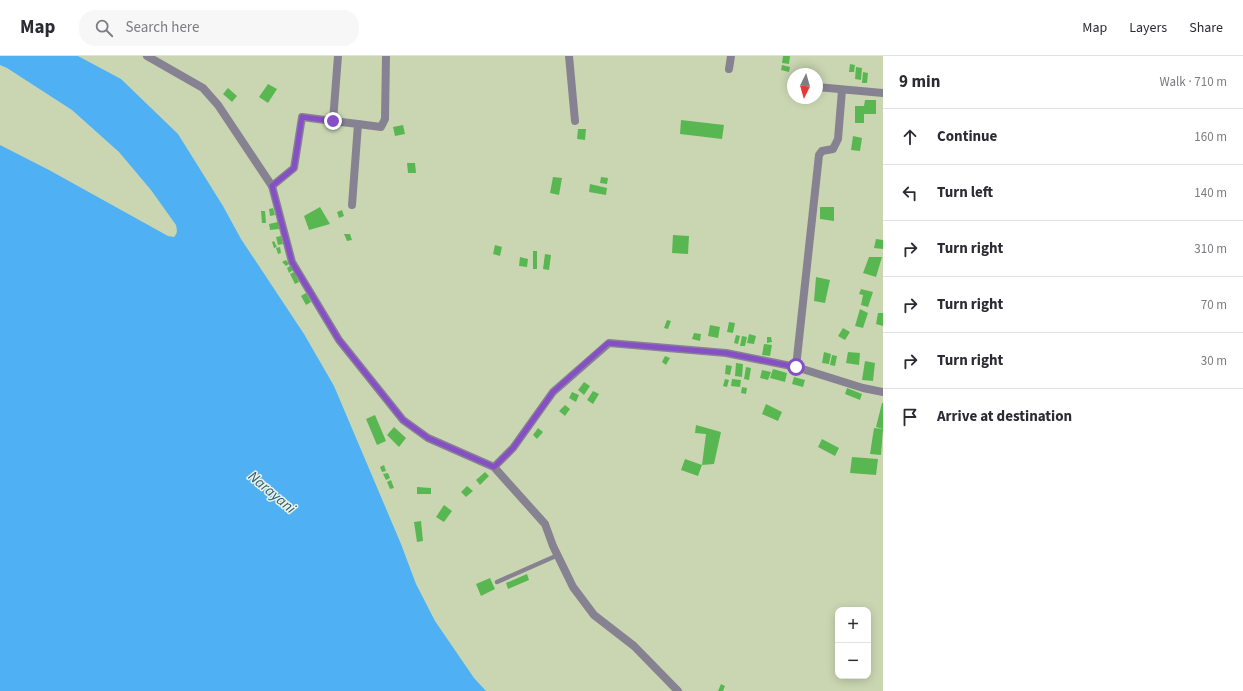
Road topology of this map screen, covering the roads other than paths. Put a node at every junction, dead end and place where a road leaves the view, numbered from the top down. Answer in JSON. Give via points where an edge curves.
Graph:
{"nodes":[{"id":1,"x":147,"y":56,"type":"edge"},
{"id":2,"x":338,"y":56,"type":"edge"},
{"id":3,"x":386,"y":56,"type":"edge"},
{"id":4,"x":569,"y":56,"type":"edge"},
{"id":5,"x":731,"y":56,"type":"edge"},
{"id":6,"x":729,"y":69,"type":"dead end"},
{"id":7,"x":823,"y":88,"type":"edge"},
{"id":8,"x":842,"y":90,"type":"junction"},
{"id":9,"x":883,"y":93,"type":"edge"},
{"id":10,"x":333,"y":121,"type":"junction"},
{"id":11,"x":575,"y":121,"type":"dead end"},
{"id":12,"x":358,"y":124,"type":"junction"},
{"id":13,"x":272,"y":186,"type":"junction"},
{"id":14,"x":352,"y":205,"type":"dead end"},
{"id":15,"x":796,"y":367,"type":"junction"},
{"id":16,"x":883,"y":392,"type":"edge"},
{"id":17,"x":494,"y":467,"type":"junction"},
{"id":18,"x":558,"y":555,"type":"junction"},
{"id":19,"x":496,"y":582,"type":"dead end"},
{"id":20,"x":678,"y":691,"type":"edge"}],
"edges":[{"from":1,"to":13,"type":"street","via":[[203,88],[218,105]]},
{"from":2,"to":10,"type":"street"},
{"from":3,"to":12,"type":"street","via":[[385,119],[381,127]]},
{"from":4,"to":11,"type":"street"},
{"from":5,"to":6,"type":"street"},
{"from":7,"to":8,"type":"street"},
{"from":8,"to":9,"type":"street"},
{"from":8,"to":15,"type":"street","via":[[838,139],[833,149],[822,151],[819,155]]},
{"from":10,"to":12,"type":"street"},
{"from":10,"to":13,"type":"street","via":[[302,117],[294,168]]},
{"from":12,"to":14,"type":"street"},
{"from":13,"to":17,"type":"street","via":[[292,262],[339,340],[403,420],[428,438]]},
{"from":15,"to":16,"type":"street"},
{"from":15,"to":17,"type":"street","via":[[726,353],[608,343],[553,392],[513,448]]},
{"from":17,"to":18,"type":"street","via":[[545,524]]},
{"from":18,"to":19,"type":"lane"},
{"from":18,"to":20,"type":"street","via":[[573,587],[594,615],[634,646]]}]}
